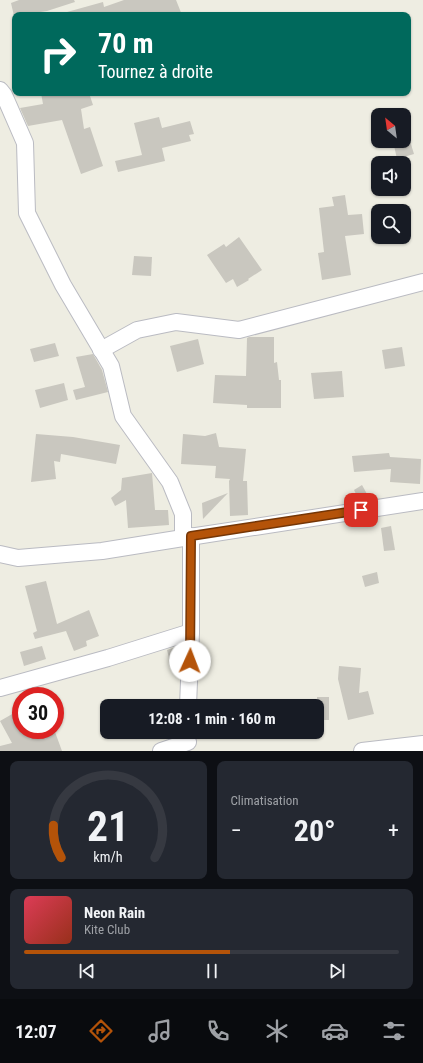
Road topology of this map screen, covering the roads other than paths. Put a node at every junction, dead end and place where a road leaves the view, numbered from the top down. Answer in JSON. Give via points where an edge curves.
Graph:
{"nodes":[{"id":1,"x":0,"y":90,"type":"edge"},
{"id":2,"x":423,"y":282,"type":"edge"},
{"id":3,"x":101,"y":350,"type":"junction"},
{"id":4,"x":423,"y":501,"type":"edge"},
{"id":5,"x":187,"y":537,"type":"junction"},
{"id":6,"x":0,"y":554,"type":"edge"},
{"id":7,"x":191,"y":632,"type":"junction"},
{"id":8,"x":0,"y":688,"type":"edge"},
{"id":9,"x":188,"y":699,"type":"edge"},
{"id":10,"x":188,"y":742,"type":"edge"},
{"id":11,"x":423,"y":744,"type":"edge"},
{"id":12,"x":161,"y":751,"type":"edge"},
{"id":13,"x":362,"y":751,"type":"edge"}],
"edges":[{"from":1,"to":3,"type":"street","via":[[26,143],[27,213],[63,285]]},
{"from":2,"to":3,"type":"street","via":[[239,330],[176,322],[137,330]]},
{"from":3,"to":5,"type":"street","via":[[110,366],[122,416],[170,482],[183,514]]},
{"from":4,"to":5,"type":"street"},
{"from":5,"to":6,"type":"street","via":[[102,551],[18,558]]},
{"from":5,"to":7,"type":"street"},
{"from":7,"to":8,"type":"street"},
{"from":7,"to":9,"type":"street"},
{"from":10,"to":12,"type":"street"},
{"from":11,"to":13,"type":"street"}]}
